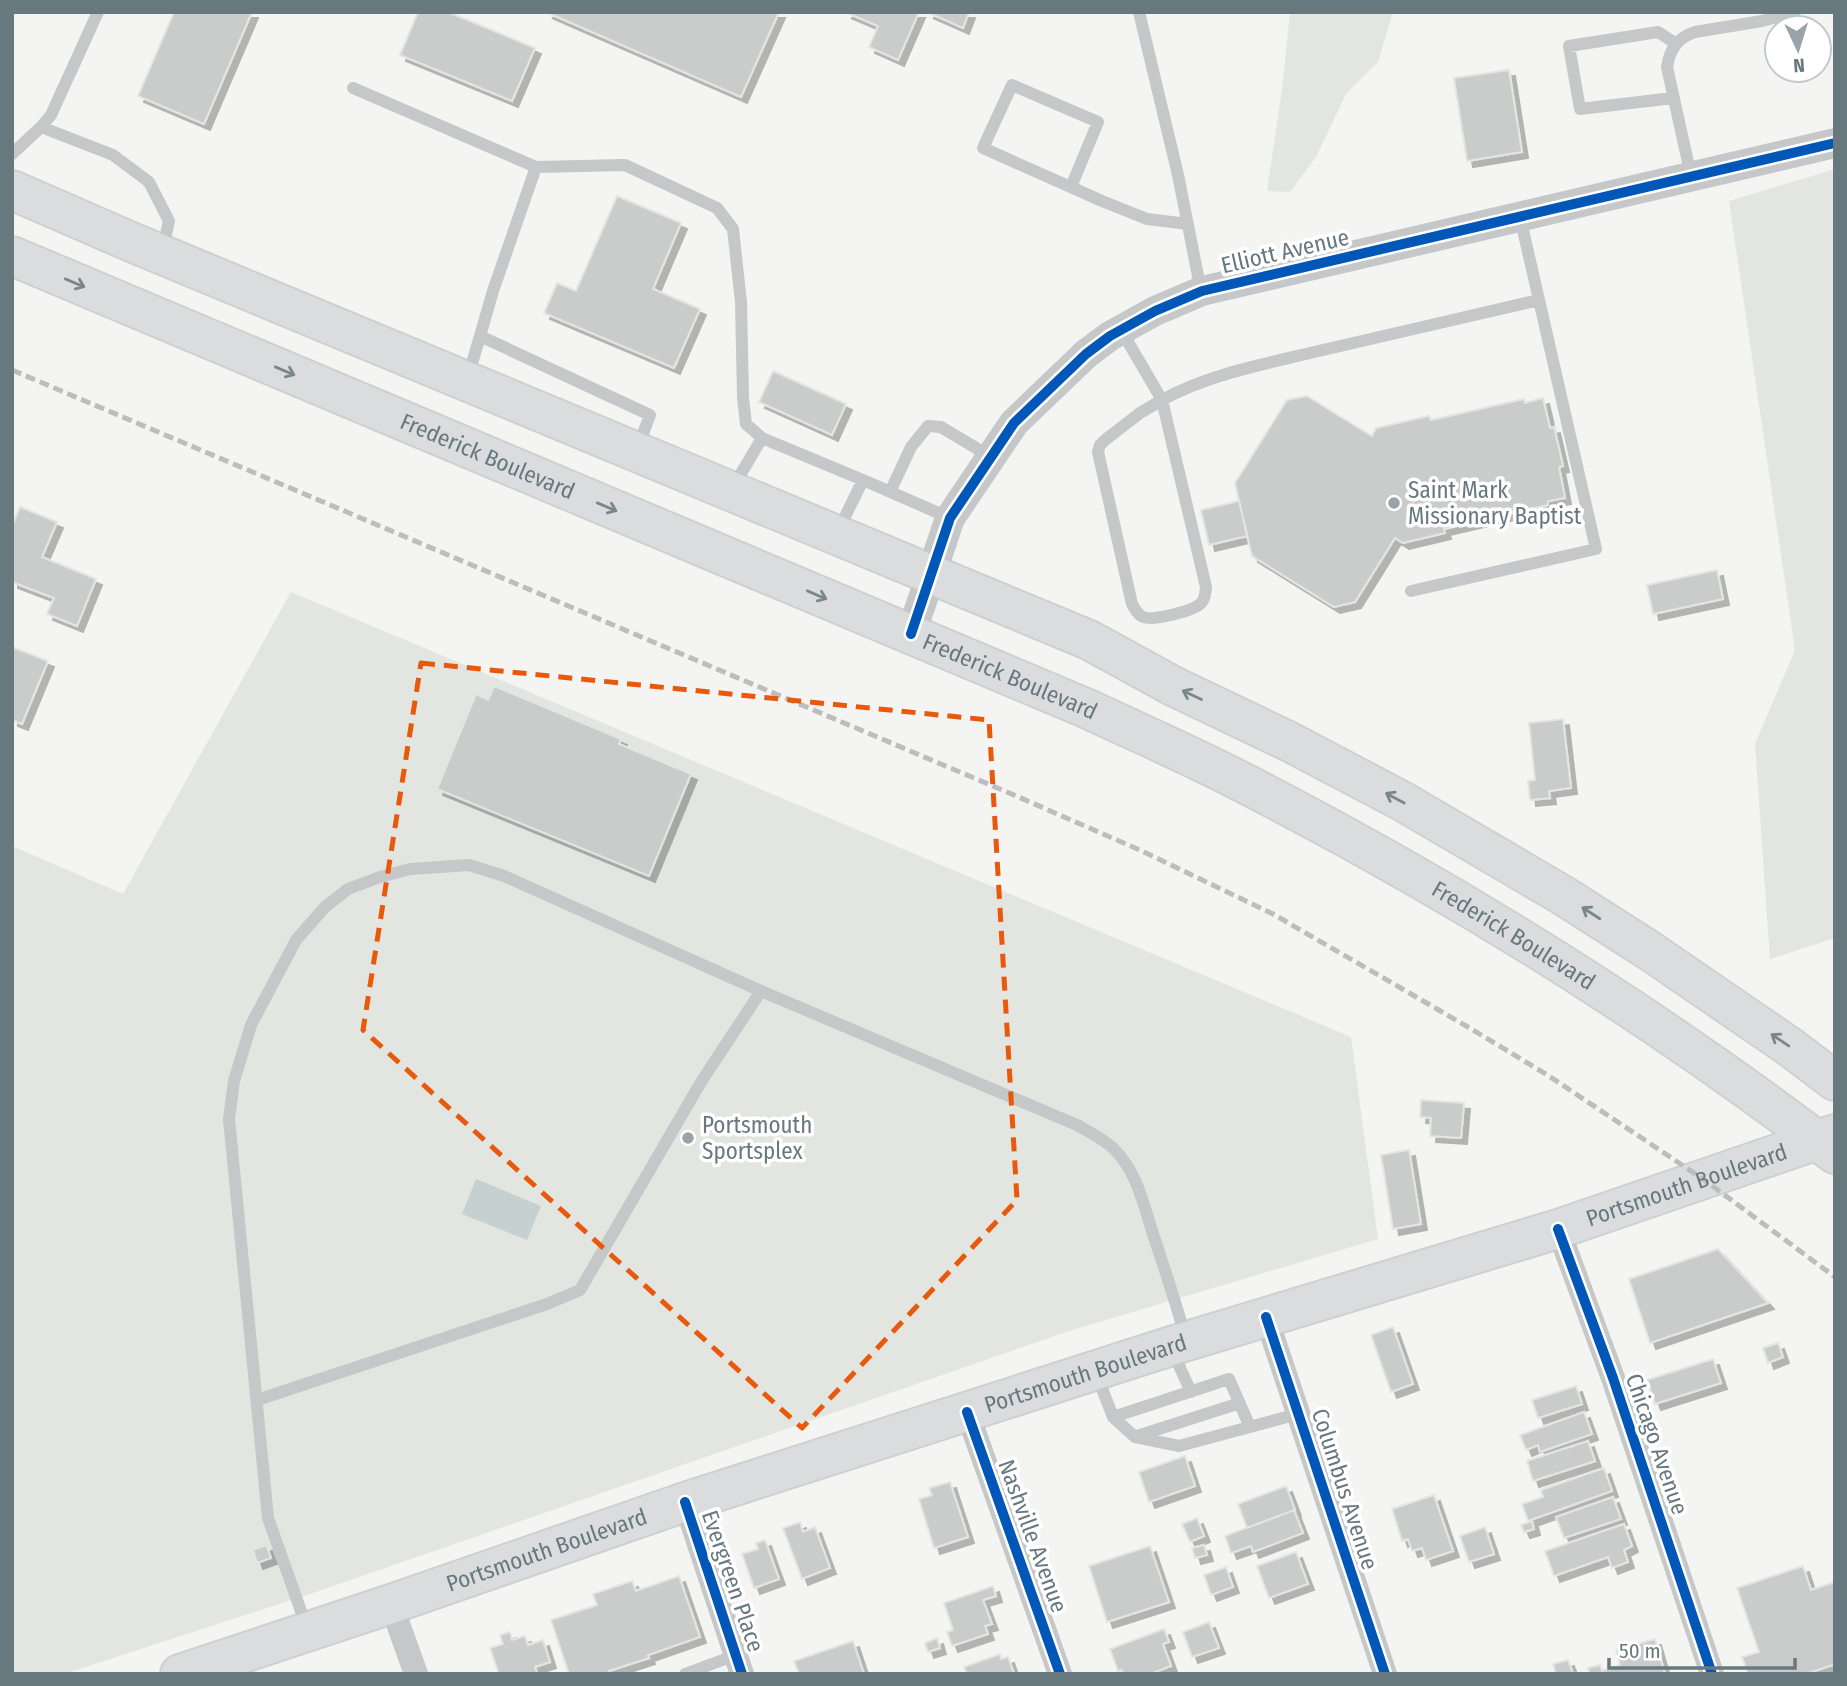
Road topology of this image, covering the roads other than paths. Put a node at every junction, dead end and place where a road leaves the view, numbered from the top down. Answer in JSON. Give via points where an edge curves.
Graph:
{"nodes":[{"id":1,"x":98,"y":12,"type":"edge"},
{"id":2,"x":1139,"y":12,"type":"edge"},
{"id":3,"x":1795,"y":12,"type":"edge"},
{"id":4,"x":1675,"y":43,"type":"junction"},
{"id":5,"x":352,"y":88,"type":"dead end"},
{"id":6,"x":1673,"y":98,"type":"junction"},
{"id":7,"x":41,"y":127,"type":"junction"},
{"id":8,"x":1835,"y":143,"type":"edge"},
{"id":9,"x":12,"y":154,"type":"edge"},
{"id":10,"x":536,"y":167,"type":"junction"},
{"id":11,"x":1691,"y":176,"type":"junction"},
{"id":12,"x":1072,"y":187,"type":"junction"},
{"id":13,"x":12,"y":190,"type":"edge"},
{"id":14,"x":1520,"y":217,"type":"junction"},
{"id":15,"x":1188,"y":224,"type":"junction"},
{"id":16,"x":161,"y":254,"type":"junction"},
{"id":17,"x":12,"y":256,"type":"edge"},
{"id":18,"x":1202,"y":291,"type":"junction"},
{"id":19,"x":1539,"y":300,"type":"junction"},
{"id":20,"x":1121,"y":330,"type":"junction"},
{"id":21,"x":480,"y":336,"type":"junction"},
{"id":22,"x":467,"y":381,"type":"junction"},
{"id":23,"x":1162,"y":400,"type":"junction"},
{"id":24,"x":762,"y":438,"type":"junction"},
{"id":25,"x":636,"y":452,"type":"junction"},
{"id":26,"x":991,"y":457,"type":"junction"},
{"id":27,"x":863,"y":480,"type":"junction"},
{"id":28,"x":731,"y":491,"type":"junction"},
{"id":29,"x":890,"y":492,"type":"junction"},
{"id":30,"x":950,"y":518,"type":"junction"},
{"id":31,"x":836,"y":534,"type":"junction"},
{"id":32,"x":931,"y":575,"type":"junction"},
{"id":33,"x":1411,"y":590,"type":"dead end"},
{"id":34,"x":911,"y":634,"type":"junction"},
{"id":35,"x":761,"y":991,"type":"junction"},
{"id":36,"x":1835,"y":1081,"type":"edge"},
{"id":37,"x":1829,"y":1143,"type":"edge"},
{"id":38,"x":1558,"y":1229,"type":"junction"},
{"id":39,"x":1266,"y":1317,"type":"junction"},
{"id":40,"x":1179,"y":1344,"type":"junction"},
{"id":41,"x":1096,"y":1371,"type":"junction"},
{"id":42,"x":1191,"y":1392,"type":"junction"},
{"id":43,"x":257,"y":1400,"type":"junction"},
{"id":44,"x":1240,"y":1404,"type":"junction"},
{"id":45,"x":967,"y":1412,"type":"junction"},
{"id":46,"x":1298,"y":1414,"type":"junction"},
{"id":47,"x":1113,"y":1417,"type":"junction"},
{"id":48,"x":1250,"y":1427,"type":"junction"},
{"id":49,"x":1135,"y":1437,"type":"junction"},
{"id":50,"x":685,"y":1502,"type":"junction"},
{"id":51,"x":391,"y":1604,"type":"junction"},
{"id":52,"x":308,"y":1632,"type":"junction"},
{"id":53,"x":739,"y":1664,"type":"edge"},
{"id":54,"x":180,"y":1674,"type":"edge"},
{"id":55,"x":416,"y":1674,"type":"edge"},
{"id":56,"x":685,"y":1674,"type":"edge"},
{"id":57,"x":1060,"y":1674,"type":"edge"},
{"id":58,"x":1385,"y":1674,"type":"edge"},
{"id":59,"x":1712,"y":1674,"type":"edge"}],
"edges":[{"from":1,"to":7,"type":"lane","via":[[51,115]]},
{"from":2,"to":15,"type":"lane"},
{"from":3,"to":4,"type":"lane","via":[[1695,32]]},
{"from":4,"to":6,"type":"lane","via":[[1667,67]]},
{"from":4,"to":6,"type":"lane","via":[[1658,32],[1569,46],[1580,109]]},
{"from":5,"to":10,"type":"lane"},
{"from":6,"to":11,"type":"lane"},
{"from":7,"to":9,"type":"lane"},
{"from":7,"to":16,"type":"lane","via":[[113,155],[149,182],[169,221]]},
{"from":8,"to":11,"type":"street","name":"Elliott Avenue"},
{"from":10,"to":21,"type":"lane"},
{"from":10,"to":24,"type":"lane","via":[[625,165],[717,208],[733,229],[746,424]]},
{"from":11,"to":14,"type":"street","name":"Elliott Avenue"},
{"from":12,"to":12,"type":"lane","via":[[983,148],[1013,85],[1098,122]]},
{"from":12,"to":15,"type":"lane","via":[[1147,219]]},
{"from":13,"to":16,"type":"main road"},
{"from":14,"to":18,"type":"street","name":"Elliott Avenue"},
{"from":14,"to":19,"type":"lane"},
{"from":15,"to":18,"type":"lane"},
{"from":16,"to":22,"type":"main road"},
{"from":17,"to":34,"type":"main road","name":"Frederick Boulevard","one_way":true},
{"from":18,"to":20,"type":"street","name":"Elliott Avenue"},
{"from":19,"to":23,"type":"lane","via":[[1218,376]]},
{"from":19,"to":33,"type":"lane","via":[[1596,549]]},
{"from":20,"to":23,"type":"lane"},
{"from":20,"to":26,"type":"street","name":"Elliott Avenue","via":[[1086,354],[1014,423]]},
{"from":21,"to":22,"type":"lane"},
{"from":21,"to":25,"type":"lane","via":[[650,415]]},
{"from":22,"to":25,"type":"main road"},
{"from":23,"to":23,"type":"lane","via":[[1105,440],[1098,452],[1132,604],[1145,618],[1192,610],[1205,597],[1206,587]]},
{"from":24,"to":27,"type":"lane"},
{"from":24,"to":28,"type":"lane"},
{"from":25,"to":28,"type":"main road"},
{"from":26,"to":29,"type":"lane","via":[[941,427],[928,426],[911,447]]},
{"from":26,"to":30,"type":"street","name":"Elliott Avenue"},
{"from":27,"to":29,"type":"lane"},
{"from":27,"to":31,"type":"lane"},
{"from":28,"to":31,"type":"main road"},
{"from":29,"to":30,"type":"lane"},
{"from":30,"to":32,"type":"street","name":"Elliott Avenue"},
{"from":31,"to":32,"type":"main road"},
{"from":32,"to":34,"type":"street","name":"Elliott Avenue"},
{"from":36,"to":32,"type":"main road","one_way":true,"via":[[1650,951],[1402,801],[1089,640]]},
{"from":34,"to":37,"type":"main road","name":"Frederick Boulevard","via":[[1218,770],[1389,861],[1529,944]]},
{"from":35,"to":40,"type":"lane","via":[[1077,1125],[1113,1148],[1142,1195],[1168,1276]]},
{"from":35,"to":43,"type":"lane","via":[[701,1082],[580,1290]]},
{"from":35,"to":43,"type":"lane","via":[[504,876],[469,865],[410,869],[348,889],[325,907],[296,940],[251,1025],[234,1081],[229,1119]]},
{"from":37,"to":38,"type":"main road","name":"Portsmouth Boulevard"},
{"from":38,"to":39,"type":"main road","name":"Portsmouth Boulevard"},
{"from":38,"to":59,"type":"street","name":"Chicago Avenue"},
{"from":39,"to":40,"type":"main road","name":"Portsmouth Boulevard"},
{"from":39,"to":46,"type":"street","name":"Columbus Avenue"},
{"from":40,"to":41,"type":"main road","name":"Portsmouth Boulevard"},
{"from":40,"to":42,"type":"lane"},
{"from":41,"to":45,"type":"main road","name":"Portsmouth Boulevard"},
{"from":41,"to":47,"type":"lane"},
{"from":42,"to":44,"type":"lane","via":[[1230,1379]]},
{"from":42,"to":47,"type":"lane"},
{"from":43,"to":52,"type":"lane","via":[[268,1518]]},
{"from":44,"to":48,"type":"lane"},
{"from":44,"to":49,"type":"lane"},
{"from":45,"to":50,"type":"main road","name":"Portsmouth Boulevard"},
{"from":45,"to":57,"type":"street","name":"Nashville Avenue"},
{"from":46,"to":48,"type":"lane"},
{"from":46,"to":58,"type":"street","name":"Columbus Avenue"},
{"from":47,"to":49,"type":"lane"},
{"from":48,"to":49,"type":"lane","via":[[1179,1446]]},
{"from":50,"to":51,"type":"main road","name":"Portsmouth Boulevard"},
{"from":50,"to":53,"type":"street","name":"Evergreen Place"},
{"from":51,"to":52,"type":"main road","name":"Portsmouth Boulevard"},
{"from":51,"to":55,"type":"street"},
{"from":52,"to":54,"type":"main road","name":"Portsmouth Boulevard"},
{"from":53,"to":56,"type":"lane"}]}
